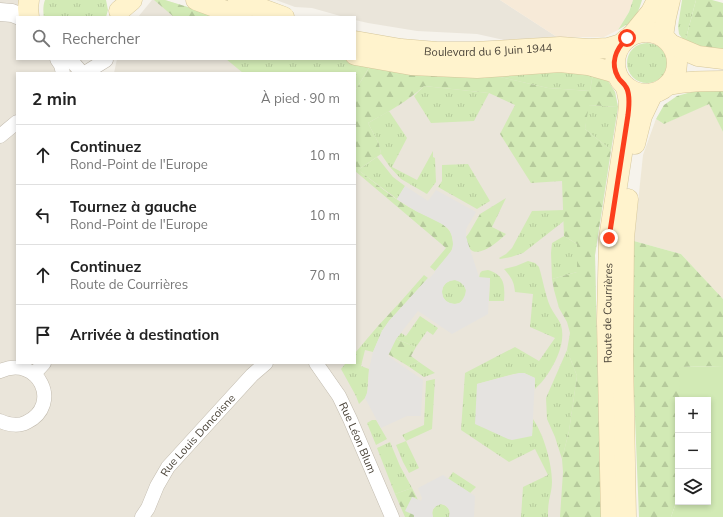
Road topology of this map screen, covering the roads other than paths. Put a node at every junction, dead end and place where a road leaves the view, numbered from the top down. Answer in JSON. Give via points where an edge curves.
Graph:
{"nodes":[{"id":1,"x":14,"y":0,"type":"edge"},
{"id":2,"x":29,"y":0,"type":"edge"},
{"id":3,"x":196,"y":0,"type":"edge"},
{"id":4,"x":238,"y":0,"type":"edge"},
{"id":5,"x":657,"y":0,"type":"edge"},
{"id":6,"x":670,"y":0,"type":"edge"},
{"id":7,"x":0,"y":7,"type":"edge"},
{"id":8,"x":0,"y":12,"type":"edge"},
{"id":9,"x":20,"y":16,"type":"edge"},
{"id":10,"x":29,"y":16,"type":"edge"},
{"id":11,"x":239,"y":16,"type":"edge"},
{"id":12,"x":281,"y":16,"type":"edge"},
{"id":13,"x":627,"y":39,"type":"junction"},
{"id":14,"x":356,"y":41,"type":"edge"},
{"id":15,"x":667,"y":41,"type":"junction"},
{"id":16,"x":356,"y":55,"type":"edge"},
{"id":17,"x":723,"y":59,"type":"edge"},
{"id":18,"x":58,"y":60,"type":"edge"},
{"id":19,"x":71,"y":60,"type":"edge"},
{"id":20,"x":105,"y":64,"type":"edge"},
{"id":21,"x":62,"y":72,"type":"edge"},
{"id":22,"x":81,"y":72,"type":"edge"},
{"id":23,"x":87,"y":72,"type":"edge"},
{"id":24,"x":621,"y":80,"type":"junction"},
{"id":25,"x":723,"y":81,"type":"edge"},
{"id":26,"x":661,"y":89,"type":"junction"},
{"id":27,"x":16,"y":123,"type":"edge"},
{"id":28,"x":0,"y":136,"type":"edge"},
{"id":29,"x":43,"y":364,"type":"edge"},
{"id":30,"x":265,"y":364,"type":"edge"},
{"id":31,"x":317,"y":364,"type":"edge"},
{"id":32,"x":0,"y":371,"type":"edge"},
{"id":33,"x":34,"y":374,"type":"junction"},
{"id":34,"x":0,"y":421,"type":"edge"},
{"id":35,"x":142,"y":517,"type":"edge"},
{"id":36,"x":392,"y":517,"type":"edge"},
{"id":37,"x":611,"y":517,"type":"edge"},
{"id":38,"x":626,"y":517,"type":"edge"}],
"edges":[{"from":1,"to":7,"type":"street"},
{"from":2,"to":10,"type":"main road"},
{"from":3,"to":11,"type":"main road"},
{"from":4,"to":12,"type":"main road"},
{"from":5,"to":13,"type":"main road","via":[[651,12]]},
{"from":6,"to":15,"type":"main road","via":[[666,16]]},
{"from":8,"to":9,"type":"street"},
{"from":13,"to":14,"type":"main road","name":"Boulevard du 6 Juin 1944","via":[[608,48],[560,47],[475,52],[401,49]]},
{"from":13,"to":15,"type":"main road","via":[[641,31],[649,31]]},
{"from":13,"to":24,"type":"main road","via":[[617,50],[615,58],[614,66]]},
{"from":15,"to":17,"type":"main road","via":[[698,56]]},
{"from":15,"to":26,"type":"main road","via":[[675,52],[677,66],[672,79]]},
{"from":16,"to":24,"type":"main road","name":"Boulevard du 6 Juin 1944","via":[[412,65],[477,68],[560,62],[588,65]]},
{"from":18,"to":21,"type":"street"},
{"from":19,"to":22,"type":"street"},
{"from":20,"to":23,"type":"street"},
{"from":24,"to":26,"type":"main road","via":[[636,92],[644,94]]},
{"from":24,"to":37,"type":"main road","name":"Route de Courrières","via":[[629,102],[609,238],[607,321]]},
{"from":25,"to":26,"type":"main road","via":[[696,80]]},
{"from":26,"to":38,"type":"main road","name":"Route de Courrières","via":[[642,116],[635,145],[624,238]]},
{"from":27,"to":28,"type":"street"},
{"from":29,"to":33,"type":"street"},
{"from":30,"to":35,"type":"street","name":"Rue Louis Dancoisne","via":[[168,467]]},
{"from":31,"to":36,"type":"street","name":"Rue Léon Blum","via":[[342,402]]},
{"from":32,"to":33,"type":"street","via":[[17,367]]},
{"from":33,"to":34,"type":"street","via":[[40,382],[44,398],[38,414],[25,423],[16,425]]}]}
